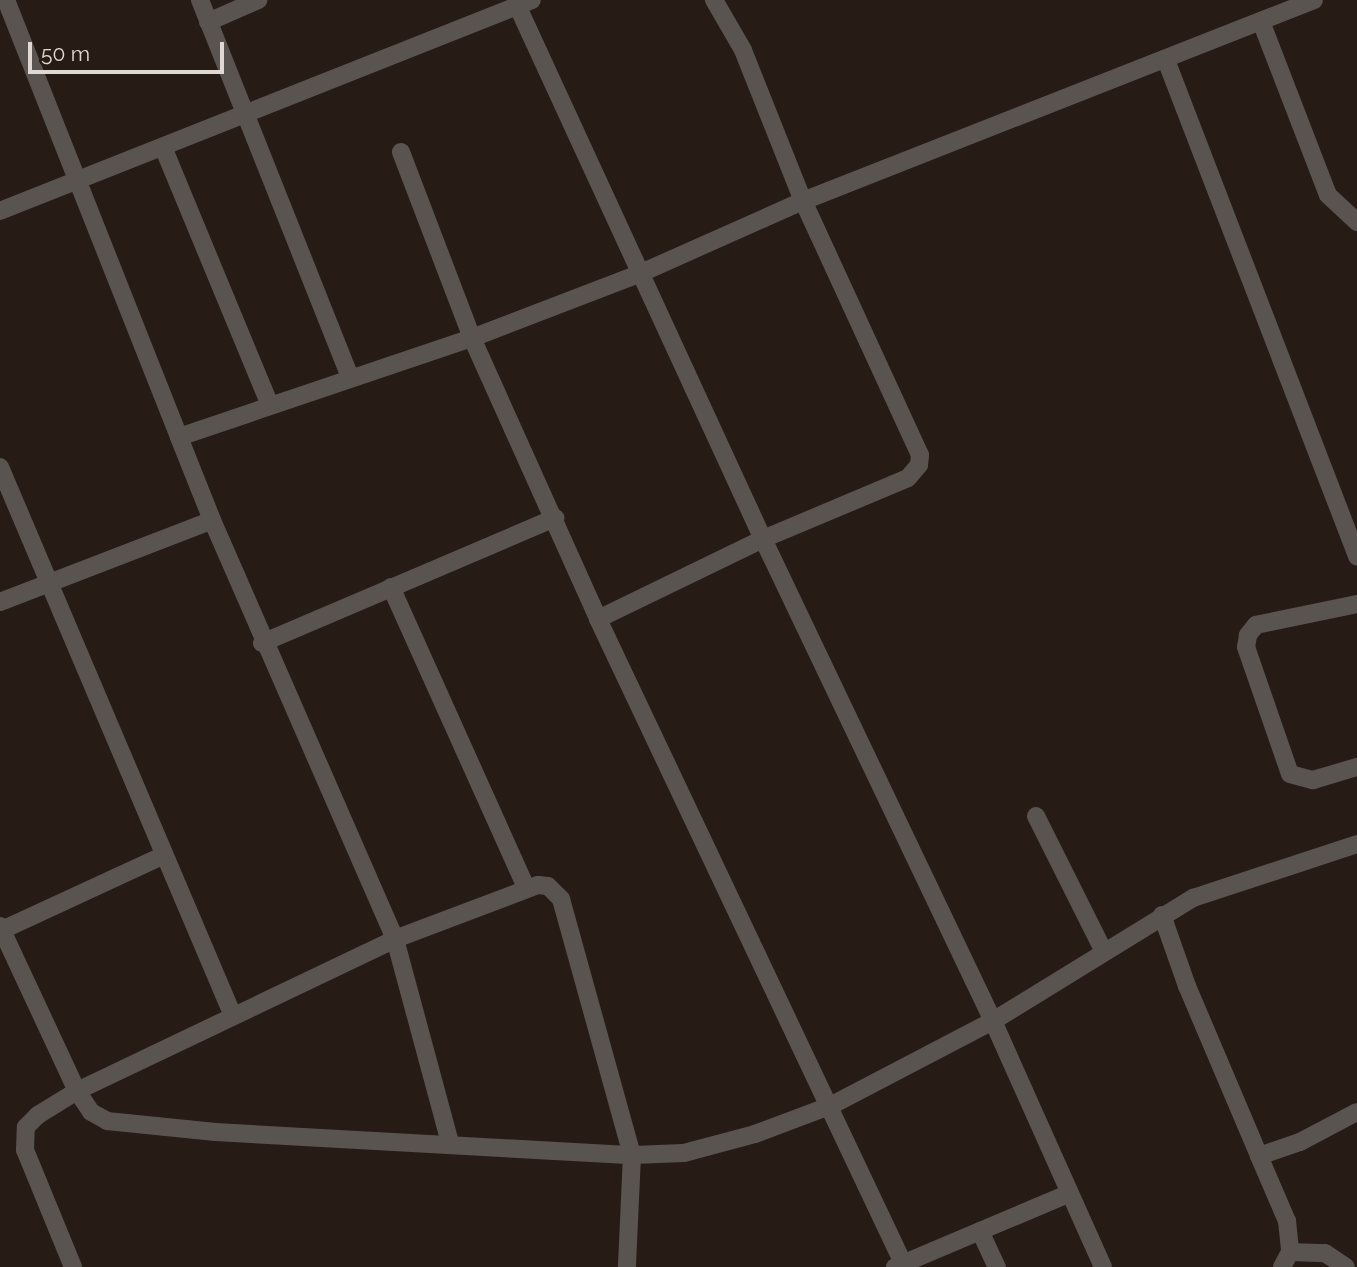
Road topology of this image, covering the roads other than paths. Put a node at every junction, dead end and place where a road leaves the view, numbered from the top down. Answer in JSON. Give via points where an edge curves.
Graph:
{"nodes":[{"id":1,"x":6,"y":0,"type":"edge"},
{"id":2,"x":200,"y":0,"type":"edge"},
{"id":3,"x":258,"y":0,"type":"edge"},
{"id":4,"x":714,"y":0,"type":"edge"},
{"id":5,"x":1314,"y":0,"type":"edge"},
{"id":6,"x":525,"y":3,"type":"edge"},
{"id":7,"x":208,"y":22,"type":"junction"},
{"id":8,"x":1262,"y":24,"type":"junction"},
{"id":9,"x":1166,"y":60,"type":"junction"},
{"id":10,"x":246,"y":114,"type":"junction"},
{"id":11,"x":163,"y":147,"type":"junction"},
{"id":12,"x":401,"y":152,"type":"dead end"},
{"id":13,"x":80,"y":181,"type":"junction"},
{"id":14,"x":803,"y":201,"type":"junction"},
{"id":15,"x":0,"y":211,"type":"edge"},
{"id":16,"x":1357,"y":222,"type":"edge"},
{"id":17,"x":641,"y":273,"type":"junction"},
{"id":18,"x":472,"y":338,"type":"junction"},
{"id":19,"x":350,"y":376,"type":"junction"},
{"id":20,"x":270,"y":405,"type":"junction"},
{"id":21,"x":179,"y":437,"type":"junction"},
{"id":22,"x":0,"y":467,"type":"edge"},
{"id":23,"x":555,"y":519,"type":"junction"},
{"id":24,"x":212,"y":520,"type":"junction"},
{"id":25,"x":763,"y":538,"type":"junction"},
{"id":26,"x":1357,"y":556,"type":"edge"},
{"id":27,"x":47,"y":583,"type":"junction"},
{"id":28,"x":391,"y":587,"type":"junction"},
{"id":29,"x":0,"y":602,"type":"edge"},
{"id":30,"x":1357,"y":604,"type":"edge"},
{"id":31,"x":598,"y":619,"type":"junction"},
{"id":32,"x":262,"y":642,"type":"junction"},
{"id":33,"x":1357,"y":767,"type":"edge"},
{"id":34,"x":1036,"y":816,"type":"dead end"},
{"id":35,"x":1357,"y":844,"type":"edge"},
{"id":36,"x":162,"y":856,"type":"junction"},
{"id":37,"x":526,"y":888,"type":"junction"},
{"id":38,"x":1162,"y":915,"type":"junction"},
{"id":39,"x":1,"y":929,"type":"edge"},
{"id":40,"x":395,"y":939,"type":"junction"},
{"id":41,"x":1104,"y":952,"type":"junction"},
{"id":42,"x":233,"y":1016,"type":"junction"},
{"id":43,"x":993,"y":1021,"type":"junction"},
{"id":44,"x":77,"y":1091,"type":"junction"},
{"id":45,"x":832,"y":1105,"type":"junction"},
{"id":46,"x":1357,"y":1112,"type":"edge"},
{"id":47,"x":450,"y":1143,"type":"junction"},
{"id":48,"x":632,"y":1155,"type":"junction"},
{"id":49,"x":1259,"y":1156,"type":"junction"},
{"id":50,"x":1068,"y":1194,"type":"junction"},
{"id":51,"x":980,"y":1231,"type":"junction"},
{"id":52,"x":1286,"y":1260,"type":"edge"},
{"id":53,"x":899,"y":1265,"type":"edge"},
{"id":54,"x":73,"y":1267,"type":"edge"},
{"id":55,"x":627,"y":1267,"type":"edge"},
{"id":56,"x":997,"y":1267,"type":"edge"},
{"id":57,"x":1103,"y":1267,"type":"edge"},
{"id":58,"x":1346,"y":1267,"type":"edge"}],
"edges":[{"from":1,"to":13,"type":"street"},
{"from":2,"to":7,"type":"street"},
{"from":3,"to":7,"type":"street"},
{"from":4,"to":14,"type":"street","via":[[743,50]]},
{"from":5,"to":8,"type":"street"},
{"from":6,"to":10,"type":"street"},
{"from":6,"to":17,"type":"street"},
{"from":7,"to":10,"type":"street"},
{"from":8,"to":9,"type":"street"},
{"from":8,"to":16,"type":"street","via":[[1328,195]]},
{"from":9,"to":14,"type":"street"},
{"from":9,"to":26,"type":"street"},
{"from":10,"to":11,"type":"street"},
{"from":10,"to":19,"type":"street"},
{"from":11,"to":13,"type":"street"},
{"from":11,"to":20,"type":"street"},
{"from":12,"to":18,"type":"street"},
{"from":13,"to":15,"type":"street"},
{"from":13,"to":21,"type":"street"},
{"from":14,"to":17,"type":"street"},
{"from":14,"to":25,"type":"street","via":[[920,455],[908,478]]},
{"from":17,"to":18,"type":"street"},
{"from":17,"to":25,"type":"street"},
{"from":18,"to":19,"type":"street"},
{"from":18,"to":23,"type":"street"},
{"from":19,"to":20,"type":"street"},
{"from":20,"to":21,"type":"street"},
{"from":21,"to":24,"type":"street"},
{"from":22,"to":27,"type":"street"},
{"from":23,"to":28,"type":"street"},
{"from":23,"to":31,"type":"street"},
{"from":24,"to":27,"type":"street"},
{"from":24,"to":32,"type":"street"},
{"from":25,"to":31,"type":"street"},
{"from":25,"to":43,"type":"street"},
{"from":27,"to":29,"type":"street"},
{"from":27,"to":36,"type":"street"},
{"from":28,"to":32,"type":"street"},
{"from":28,"to":37,"type":"street"},
{"from":30,"to":33,"type":"street","via":[[1256,625],[1246,647],[1290,774],[1313,780]]},
{"from":31,"to":45,"type":"street"},
{"from":32,"to":40,"type":"street"},
{"from":34,"to":41,"type":"street"},
{"from":35,"to":38,"type":"street","via":[[1248,876]]},
{"from":36,"to":39,"type":"street"},
{"from":36,"to":42,"type":"street"},
{"from":37,"to":40,"type":"street"},
{"from":37,"to":48,"type":"street","via":[[548,886],[561,899]]},
{"from":38,"to":41,"type":"street"},
{"from":38,"to":49,"type":"street"},
{"from":39,"to":44,"type":"street"},
{"from":40,"to":42,"type":"street"},
{"from":40,"to":47,"type":"street"},
{"from":41,"to":43,"type":"street"},
{"from":42,"to":44,"type":"street"},
{"from":43,"to":45,"type":"street"},
{"from":43,"to":50,"type":"street"},
{"from":44,"to":47,"type":"street","via":[[91,1112],[125,1125]]},
{"from":44,"to":54,"type":"street","via":[[38,1115],[22,1138]]},
{"from":45,"to":48,"type":"street","via":[[755,1134],[684,1153]]},
{"from":45,"to":53,"type":"street"},
{"from":46,"to":49,"type":"street","via":[[1300,1142]]},
{"from":47,"to":48,"type":"street"},
{"from":48,"to":55,"type":"street"},
{"from":49,"to":52,"type":"street","via":[[1287,1222]]},
{"from":50,"to":51,"type":"street"},
{"from":50,"to":57,"type":"street"},
{"from":51,"to":53,"type":"street"},
{"from":51,"to":56,"type":"street"},
{"from":52,"to":58,"type":"street","via":[[1325,1253]]}]}
